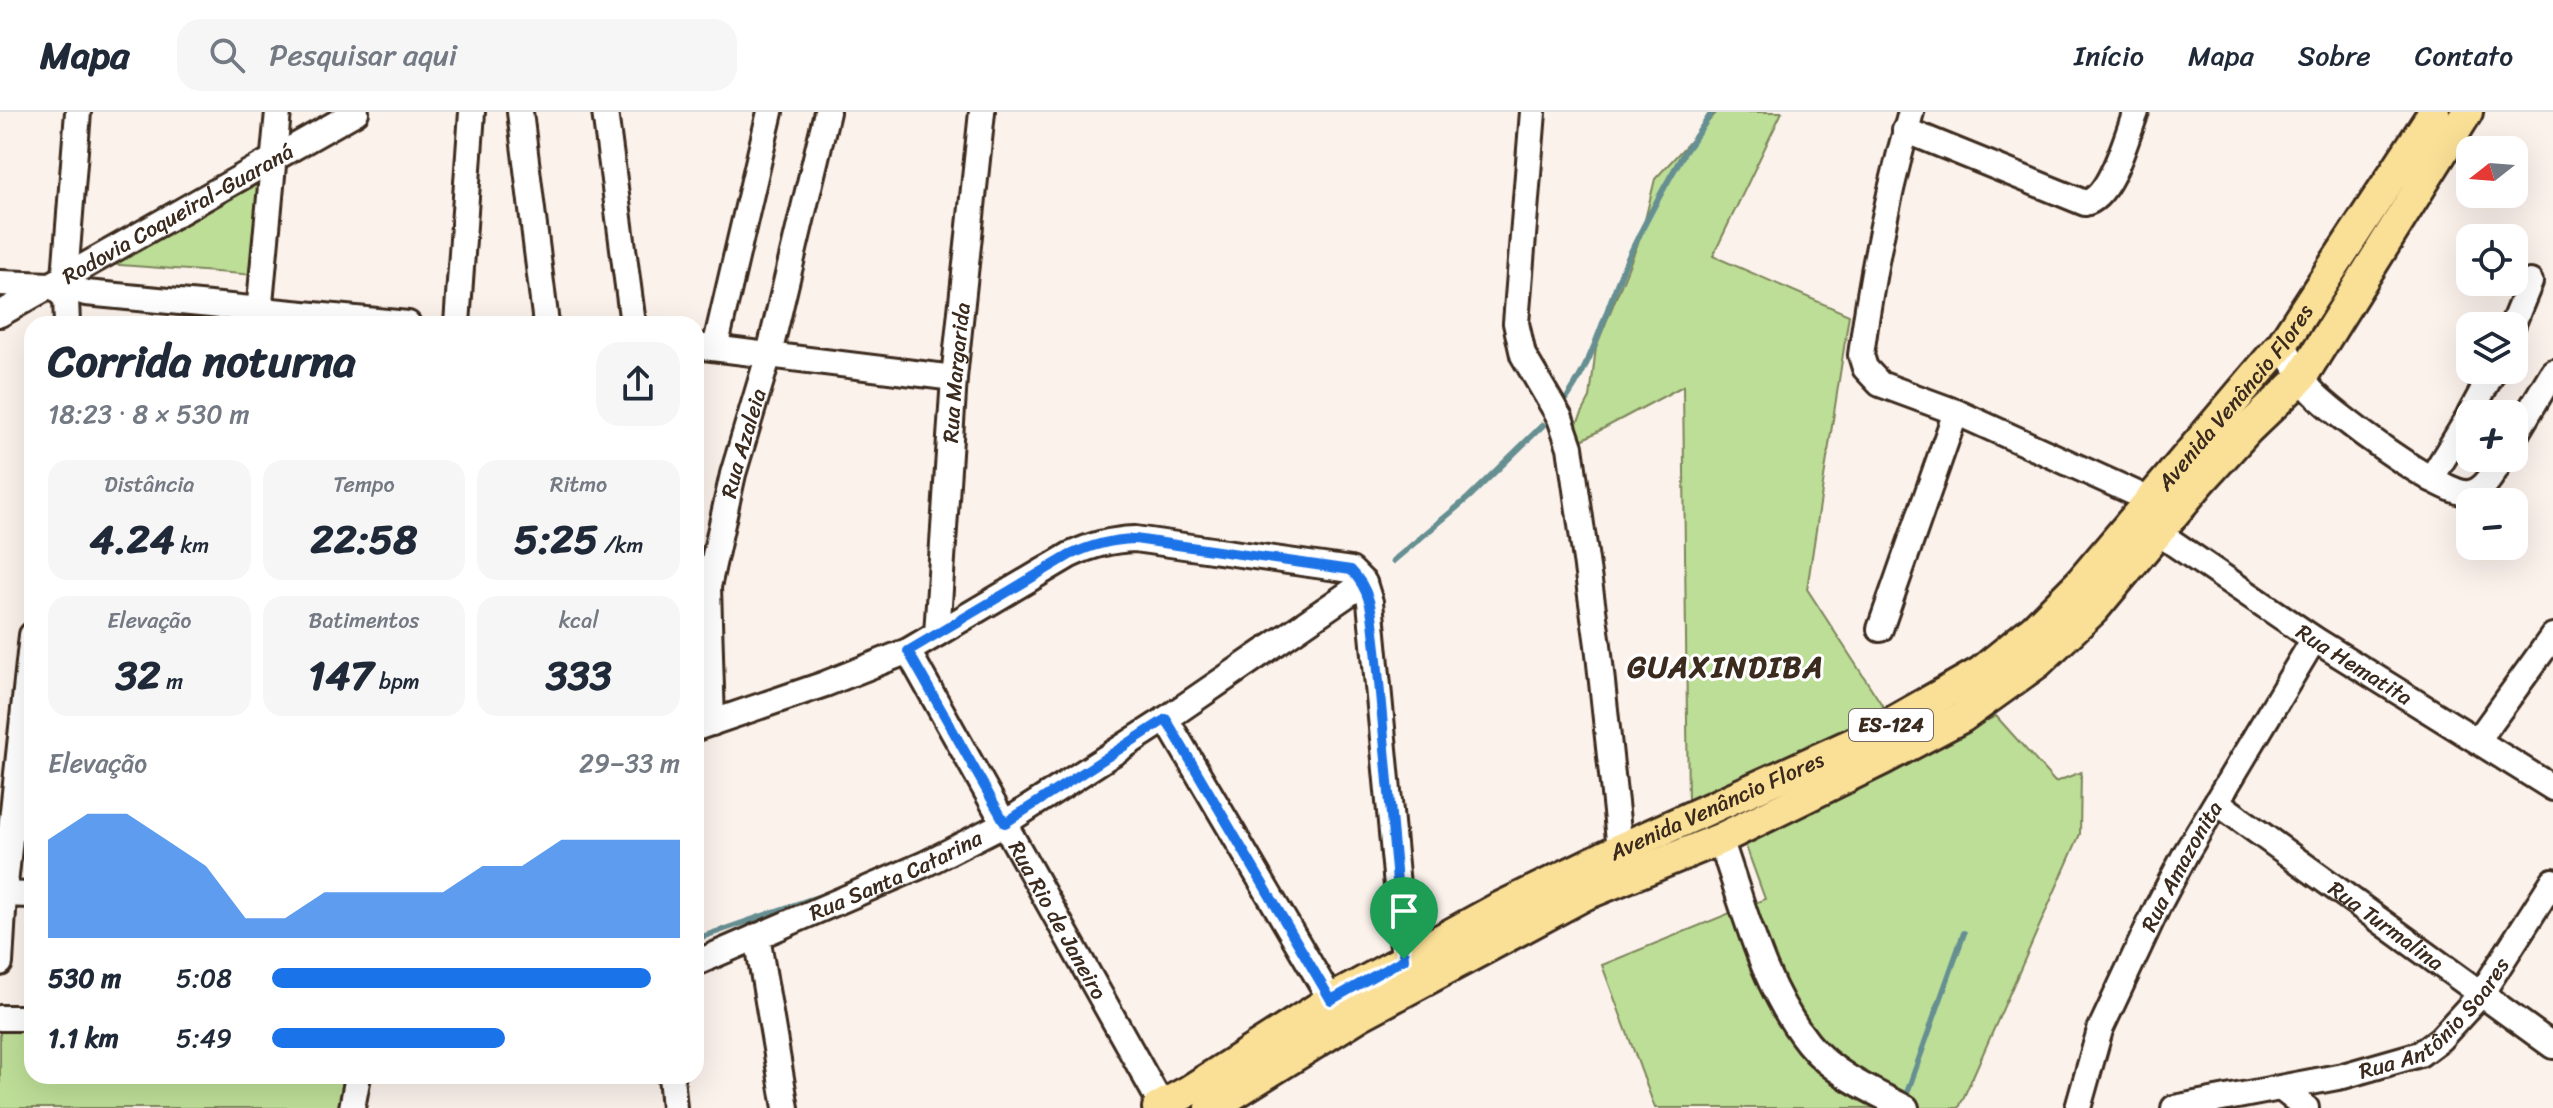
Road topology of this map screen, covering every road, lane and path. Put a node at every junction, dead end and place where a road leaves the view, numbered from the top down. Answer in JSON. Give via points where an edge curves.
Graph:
{"nodes":[{"id":1,"x":78,"y":112,"type":"edge"},
{"id":2,"x":278,"y":112,"type":"edge"},
{"id":3,"x":356,"y":112,"type":"edge"},
{"id":4,"x":472,"y":112,"type":"edge"},
{"id":5,"x":520,"y":112,"type":"edge"},
{"id":6,"x":605,"y":112,"type":"edge"},
{"id":7,"x":770,"y":112,"type":"edge"},
{"id":8,"x":827,"y":112,"type":"edge"},
{"id":9,"x":982,"y":112,"type":"edge"},
{"id":10,"x":1533,"y":112,"type":"edge"},
{"id":11,"x":2136,"y":112,"type":"edge"},
{"id":12,"x":2434,"y":112,"type":"edge"},
{"id":13,"x":2467,"y":112,"type":"edge"},
{"id":14,"x":1908,"y":121,"type":"edge"},
{"id":15,"x":273,"y":160,"type":"junction"},
{"id":16,"x":58,"y":281,"type":"junction"},
{"id":17,"x":2530,"y":282,"type":"dead end"},
{"id":18,"x":0,"y":283,"type":"edge"},
{"id":19,"x":2518,"y":312,"type":"edge"},
{"id":20,"x":0,"y":314,"type":"edge"},
{"id":21,"x":67,"y":316,"type":"edge"},
{"id":22,"x":258,"y":316,"type":"edge"},
{"id":23,"x":458,"y":316,"type":"edge"},
{"id":24,"x":545,"y":316,"type":"edge"},
{"id":25,"x":632,"y":316,"type":"edge"},
{"id":26,"x":2283,"y":343,"type":"junction"},
{"id":27,"x":705,"y":347,"type":"edge"},
{"id":28,"x":769,"y":354,"type":"junction"},
{"id":29,"x":954,"y":378,"type":"junction"},
{"id":30,"x":2301,"y":378,"type":"junction"},
{"id":31,"x":2551,"y":378,"type":"edge"},
{"id":32,"x":1956,"y":412,"type":"junction"},
{"id":33,"x":2528,"y":415,"type":"edge"},
{"id":34,"x":2456,"y":437,"type":"edge"},
{"id":35,"x":2493,"y":472,"type":"edge"},
{"id":36,"x":2431,"y":479,"type":"junction"},
{"id":37,"x":2150,"y":500,"type":"junction"},
{"id":38,"x":2160,"y":534,"type":"junction"},
{"id":39,"x":1364,"y":583,"type":"junction"},
{"id":40,"x":1880,"y":629,"type":"dead end"},
{"id":41,"x":937,"y":634,"type":"junction"},
{"id":42,"x":2553,"y":636,"type":"edge"},
{"id":43,"x":2314,"y":639,"type":"junction"},
{"id":44,"x":908,"y":651,"type":"junction"},
{"id":45,"x":24,"y":704,"type":"edge"},
{"id":46,"x":1166,"y":719,"type":"junction"},
{"id":47,"x":704,"y":726,"type":"edge"},
{"id":48,"x":2478,"y":740,"type":"junction"},
{"id":49,"x":16,"y":773,"type":"edge"},
{"id":50,"x":2553,"y":788,"type":"edge"},
{"id":51,"x":2218,"y":803,"type":"junction"},
{"id":52,"x":1005,"y":823,"type":"junction"},
{"id":53,"x":1720,"y":839,"type":"junction"},
{"id":54,"x":1620,"y":849,"type":"junction"},
{"id":55,"x":2553,"y":881,"type":"edge"},
{"id":56,"x":2,"y":894,"type":"edge"},
{"id":57,"x":24,"y":895,"type":"edge"},
{"id":58,"x":757,"y":936,"type":"junction"},
{"id":59,"x":704,"y":959,"type":"edge"},
{"id":60,"x":1404,"y":959,"type":"junction"},
{"id":61,"x":0,"y":963,"type":"edge"},
{"id":62,"x":2481,"y":994,"type":"junction"},
{"id":63,"x":1331,"y":1000,"type":"junction"},
{"id":64,"x":0,"y":1018,"type":"edge"},
{"id":65,"x":24,"y":1018,"type":"edge"},
{"id":66,"x":2553,"y":1046,"type":"edge"},
{"id":67,"x":356,"y":1084,"type":"edge"},
{"id":68,"x":672,"y":1084,"type":"edge"},
{"id":69,"x":2282,"y":1089,"type":"junction"},
{"id":70,"x":1160,"y":1107,"type":"edge"},
{"id":71,"x":352,"y":1108,"type":"edge"},
{"id":72,"x":674,"y":1108,"type":"edge"},
{"id":73,"x":786,"y":1108,"type":"edge"},
{"id":74,"x":1211,"y":1108,"type":"edge"},
{"id":75,"x":1906,"y":1108,"type":"edge"},
{"id":76,"x":2078,"y":1108,"type":"edge"},
{"id":77,"x":2174,"y":1108,"type":"edge"},
{"id":78,"x":2306,"y":1108,"type":"edge"}],
"edges":[{"from":1,"to":16,"type":"street"},
{"from":2,"to":15,"type":"street"},
{"from":3,"to":15,"type":"street","name":"Rodovia Coqueiral-Guaraná"},
{"from":4,"to":23,"type":"street"},
{"from":5,"to":24,"type":"street"},
{"from":6,"to":25,"type":"street"},
{"from":7,"to":27,"type":"street"},
{"from":8,"to":28,"type":"street","name":"Rua Azaleia"},
{"from":9,"to":29,"type":"street","name":"Rua Margarida"},
{"from":10,"to":54,"type":"street","via":[[1516,323],[1523,355],[1560,418],[1571,455]]},
{"from":11,"to":14,"type":"street","via":[[2107,186],[2085,203]]},
{"from":12,"to":26,"type":"main road","name":"Avenida Venâncio Flores","number":"ES-124"},
{"from":13,"to":30,"type":"main road","name":"Avenida Venâncio Flores","number":"ES-124"},
{"from":14,"to":32,"type":"street","via":[[1872,274],[1861,355],[1880,384]]},
{"from":15,"to":16,"type":"street","name":"Rodovia Coqueiral-Guaraná"},
{"from":15,"to":22,"type":"street"},
{"from":16,"to":18,"type":"street"},
{"from":16,"to":20,"type":"street","name":"Rodovia Coqueiral-Guaraná"},
{"from":16,"to":21,"type":"street"},
{"from":16,"to":22,"type":"street","via":[[86,293]]},
{"from":17,"to":19,"type":"street"},
{"from":26,"to":30,"type":"street"},
{"from":26,"to":37,"type":"main road","name":"Avenida Venâncio Flores","number":"ES-124"},
{"from":27,"to":28,"type":"street"},
{"from":28,"to":29,"type":"street"},
{"from":28,"to":47,"type":"street","name":"Rua Azaleia","via":[[733,474],[708,587]]},
{"from":29,"to":41,"type":"street","name":"Rua Margarida"},
{"from":30,"to":36,"type":"street","via":[[2366,436]]},
{"from":30,"to":38,"type":"main road","name":"Avenida Venâncio Flores","number":"ES-124","via":[[2200,482]]},
{"from":31,"to":33,"type":"street"},
{"from":32,"to":37,"type":"street"},
{"from":32,"to":40,"type":"street"},
{"from":34,"to":36,"type":"street"},
{"from":35,"to":36,"type":"street","via":[[2471,493]]},
{"from":37,"to":54,"type":"main road","name":"Avenida Venâncio Flores","number":"ES-124","via":[[2062,602],[1981,672],[1863,739]]},
{"from":38,"to":43,"type":"street","name":"Rua Hematita"},
{"from":38,"to":53,"type":"main road","name":"Avenida Venâncio Flores","number":"ES-124","via":[[2049,652],[1962,717]]},
{"from":39,"to":41,"type":"street","via":[[1351,570],[1112,540],[1070,555]]},
{"from":39,"to":46,"type":"street","name":"Rua Santa Catarina"},
{"from":39,"to":60,"type":"street","via":[[1376,649]]},
{"from":41,"to":44,"type":"street"},
{"from":42,"to":48,"type":"street"},
{"from":43,"to":48,"type":"street","name":"Rua Hematita"},
{"from":43,"to":51,"type":"street","name":"Rua Amazonita"},
{"from":44,"to":47,"type":"street"},
{"from":44,"to":52,"type":"street","name":"Rua Rio de Janeiro"},
{"from":45,"to":49,"type":"street"},
{"from":46,"to":52,"type":"street","name":"Rua Santa Catarina"},
{"from":46,"to":63,"type":"street"},
{"from":48,"to":50,"type":"street","name":"Rua Hematita"},
{"from":49,"to":56,"type":"street"},
{"from":51,"to":62,"type":"street","name":"Rua Turmalina"},
{"from":51,"to":76,"type":"street","name":"Rua Amazonita","via":[[2130,962],[2100,1030]]},
{"from":52,"to":58,"type":"street","name":"Rua Santa Catarina","via":[[925,864]]},
{"from":52,"to":70,"type":"street","name":"Rua Rio de Janeiro"},
{"from":53,"to":74,"type":"main road","name":"Avenida Venâncio Flores","number":"ES-124","via":[[1586,894],[1360,1015]]},
{"from":53,"to":75,"type":"street","via":[[1761,955],[1785,1010],[1809,1045],[1838,1071]]},
{"from":54,"to":60,"type":"main road","name":"Avenida Venâncio Flores","number":"ES-124"},
{"from":55,"to":62,"type":"street","name":"Rua Antônio Soares"},
{"from":56,"to":57,"type":"street"},
{"from":56,"to":61,"type":"street"},
{"from":58,"to":59,"type":"street","name":"Rua Santa Catarina"},
{"from":58,"to":73,"type":"street"},
{"from":60,"to":63,"type":"main road","name":"Avenida Venâncio Flores","number":"ES-124"},
{"from":62,"to":66,"type":"street","name":"Rua Turmalina"},
{"from":62,"to":69,"type":"street","name":"Rua Antônio Soares","via":[[2420,1054]]},
{"from":63,"to":70,"type":"main road","name":"Avenida Venâncio Flores","number":"ES-124"},
{"from":64,"to":65,"type":"street"},
{"from":67,"to":71,"type":"street"},
{"from":68,"to":72,"type":"street"},
{"from":69,"to":77,"type":"street","name":"Rua Antônio Soares"},
{"from":69,"to":78,"type":"street"}]}
